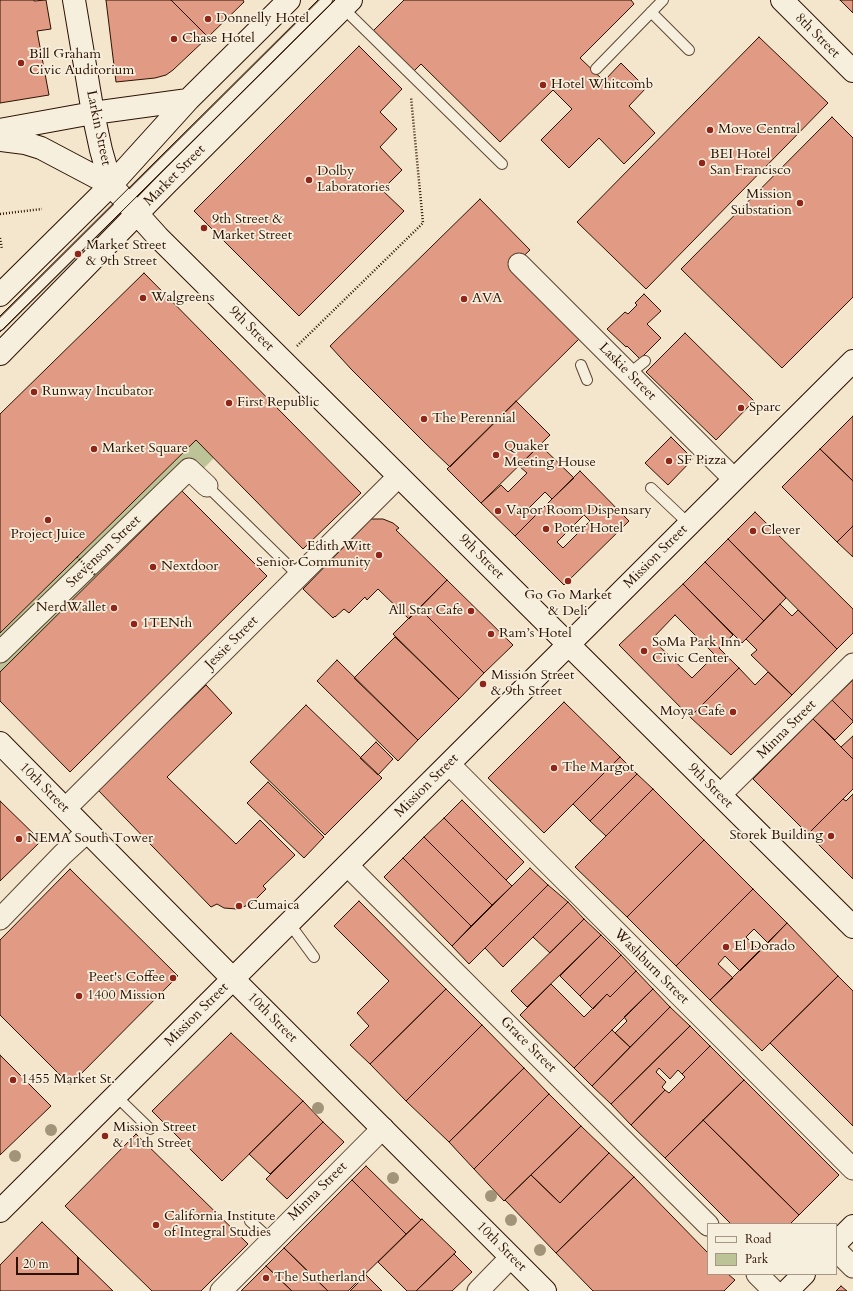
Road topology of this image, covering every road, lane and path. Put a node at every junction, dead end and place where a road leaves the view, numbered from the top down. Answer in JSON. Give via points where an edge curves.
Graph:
{"nodes":[{"id":1,"x":74,"y":0,"type":"edge"},
{"id":2,"x":289,"y":0,"type":"edge"},
{"id":3,"x":663,"y":0,"type":"edge"},
{"id":4,"x":782,"y":0,"type":"edge"},
{"id":5,"x":340,"y":3,"type":"edge"},
{"id":6,"x":651,"y":12,"type":"junction"},
{"id":7,"x":689,"y":50,"type":"dead end"},
{"id":8,"x":596,"y":69,"type":"dead end"},
{"id":9,"x":853,"y":71,"type":"edge"},
{"id":10,"x":411,"y":90,"type":"dead end"},
{"id":11,"x":188,"y":100,"type":"junction"},
{"id":12,"x":93,"y":113,"type":"junction"},
{"id":13,"x":0,"y":130,"type":"edge"},
{"id":14,"x":0,"y":140,"type":"edge"},
{"id":15,"x":502,"y":164,"type":"dead end"},
{"id":16,"x":111,"y":185,"type":"junction"},
{"id":17,"x":132,"y":208,"type":"junction"},
{"id":18,"x":42,"y":209,"type":"dead end"},
{"id":19,"x":0,"y":214,"type":"edge"},
{"id":20,"x":0,"y":238,"type":"edge"},
{"id":21,"x":2,"y":249,"type":"dead end"},
{"id":22,"x":519,"y":264,"type":"dead end"},
{"id":23,"x":0,"y":295,"type":"edge"},
{"id":24,"x":0,"y":325,"type":"edge"},
{"id":25,"x":0,"y":354,"type":"edge"},
{"id":26,"x":282,"y":360,"type":"junction"},
{"id":27,"x":645,"y":361,"type":"dead end"},
{"id":28,"x":853,"y":361,"type":"edge"},
{"id":29,"x":581,"y":365,"type":"dead end"},
{"id":30,"x":629,"y":374,"type":"junction"},
{"id":31,"x":587,"y":380,"type":"dead end"},
{"id":32,"x":399,"y":476,"type":"junction"},
{"id":33,"x":734,"y":479,"type":"junction"},
{"id":34,"x":207,"y":486,"type":"joint"},
{"id":35,"x":651,"y":488,"type":"dead end"},
{"id":36,"x":689,"y":524,"type":"junction"},
{"id":37,"x":78,"y":557,"type":"dead end"},
{"id":38,"x":96,"y":576,"type":"dead end"},
{"id":39,"x":299,"y":576,"type":"junction"},
{"id":40,"x":568,"y":645,"type":"junction"},
{"id":41,"x":0,"y":652,"type":"edge"},
{"id":42,"x":853,"y":664,"type":"edge"},
{"id":43,"x":0,"y":743,"type":"edge"},
{"id":44,"x":449,"y":764,"type":"junction"},
{"id":45,"x":720,"y":795,"type":"junction"},
{"id":46,"x":65,"y":809,"type":"junction"},
{"id":47,"x":87,"y":832,"type":"junction"},
{"id":48,"x":347,"y":865,"type":"junction"},
{"id":49,"x":0,"y":919,"type":"edge"},
{"id":50,"x":851,"y":922,"type":"edge"},
{"id":51,"x":289,"y":923,"type":"junction"},
{"id":52,"x":314,"y":957,"type":"dead end"},
{"id":53,"x":233,"y":979,"type":"junction"},
{"id":54,"x":116,"y":1096,"type":"junction"},
{"id":55,"x":383,"y":1128,"type":"junction"},
{"id":56,"x":150,"y":1129,"type":"dead end"},
{"id":57,"x":853,"y":1170,"type":"edge"},
{"id":58,"x":0,"y":1211,"type":"edge"},
{"id":59,"x":250,"y":1221,"type":"dead end"},
{"id":60,"x":707,"y":1224,"type":"edge"},
{"id":61,"x":853,"y":1226,"type":"edge"},
{"id":62,"x":271,"y":1240,"type":"junction"},
{"id":63,"x":837,"y":1241,"type":"edge"},
{"id":64,"x":837,"y":1251,"type":"edge"},
{"id":65,"x":512,"y":1257,"type":"junction"},
{"id":66,"x":853,"y":1267,"type":"edge"},
{"id":67,"x":758,"y":1275,"type":"edge"},
{"id":68,"x":803,"y":1275,"type":"edge"},
{"id":69,"x":221,"y":1291,"type":"edge"},
{"id":70,"x":478,"y":1291,"type":"edge"},
{"id":71,"x":545,"y":1291,"type":"edge"},
{"id":72,"x":774,"y":1291,"type":"edge"},
{"id":73,"x":787,"y":1291,"type":"edge"}],
"edges":[{"from":1,"to":12,"type":"main road","name":"Larkin Street"},
{"from":2,"to":11,"type":"main road"},
{"from":3,"to":6,"type":"lane"},
{"from":4,"to":9,"type":"main road","name":"8th Street"},
{"from":5,"to":15,"type":"lane"},
{"from":5,"to":17,"type":"main road","name":"Market Street"},
{"from":6,"to":7,"type":"lane"},
{"from":6,"to":8,"type":"lane"},
{"from":10,"to":26,"type":"path","via":[[423,223]]},
{"from":11,"to":12,"type":"main road"},
{"from":11,"to":16,"type":"main road"},
{"from":12,"to":13,"type":"main road"},
{"from":12,"to":16,"type":"main road","name":"Larkin Street"},
{"from":14,"to":16,"type":"main road","via":[[41,148]]},
{"from":16,"to":17,"type":"main road","name":"9th Street"},
{"from":16,"to":23,"type":"main road"},
{"from":17,"to":24,"type":"lane","name":"Market Street"},
{"from":17,"to":25,"type":"main road","name":"Market Street"},
{"from":17,"to":26,"type":"main road","name":"9th Street"},
{"from":18,"to":19,"type":"path"},
{"from":20,"to":21,"type":"path"},
{"from":22,"to":30,"type":"street","name":"Laskie Street"},
{"from":26,"to":32,"type":"main road","name":"9th Street"},
{"from":27,"to":30,"type":"lane"},
{"from":28,"to":33,"type":"main road","name":"Mission Street"},
{"from":29,"to":31,"type":"lane"},
{"from":30,"to":33,"type":"street","name":"Laskie Street"},
{"from":32,"to":39,"type":"street","name":"Jessie Street"},
{"from":32,"to":40,"type":"main road","name":"9th Street"},
{"from":33,"to":36,"type":"main road","name":"Mission Street"},
{"from":34,"to":39,"type":"lane"},
{"from":34,"to":41,"type":"street","name":"Stevenson Street","via":[[189,469]]},
{"from":35,"to":36,"type":"lane"},
{"from":36,"to":40,"type":"main road","name":"Mission Street"},
{"from":37,"to":38,"type":"path","bridge":true},
{"from":39,"to":46,"type":"street","name":"Jessie Street"},
{"from":40,"to":44,"type":"main road","name":"Mission Street"},
{"from":40,"to":45,"type":"main road","name":"9th Street"},
{"from":42,"to":45,"type":"street","name":"Minna Street"},
{"from":43,"to":46,"type":"main road","name":"10th Street"},
{"from":44,"to":48,"type":"main road","name":"Mission Street"},
{"from":44,"to":57,"type":"street","name":"Washburn Street"},
{"from":45,"to":50,"type":"main road","name":"9th Street"},
{"from":46,"to":47,"type":"main road","name":"10th Street"},
{"from":47,"to":49,"type":"street"},
{"from":47,"to":53,"type":"main road","name":"10th Street"},
{"from":48,"to":51,"type":"main road","name":"Mission Street"},
{"from":48,"to":60,"type":"street","name":"Grace Street"},
{"from":51,"to":52,"type":"lane"},
{"from":51,"to":53,"type":"main road","name":"Mission Street"},
{"from":53,"to":54,"type":"main road","name":"Mission Street"},
{"from":53,"to":55,"type":"main road","name":"10th Street"},
{"from":54,"to":56,"type":"lane"},
{"from":54,"to":58,"type":"main road","name":"Mission Street"},
{"from":55,"to":62,"type":"street","name":"Minna Street"},
{"from":55,"to":65,"type":"main road","name":"10th Street"},
{"from":59,"to":62,"type":"lane"},
{"from":61,"to":63,"type":"main road"},
{"from":62,"to":69,"type":"street","name":"Minna Street"},
{"from":64,"to":66,"type":"street"},
{"from":65,"to":70,"type":"street"},
{"from":65,"to":71,"type":"main road","name":"10th Street"},
{"from":67,"to":72,"type":"street"},
{"from":68,"to":73,"type":"main road"}]}
